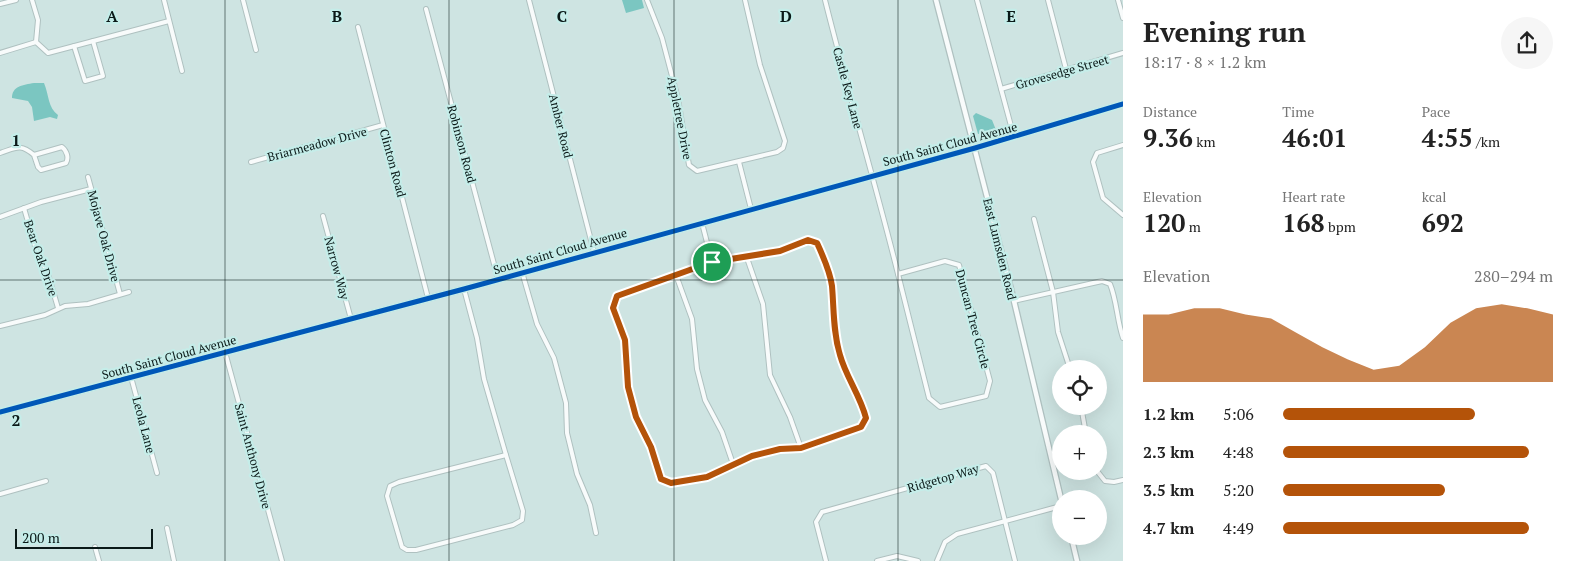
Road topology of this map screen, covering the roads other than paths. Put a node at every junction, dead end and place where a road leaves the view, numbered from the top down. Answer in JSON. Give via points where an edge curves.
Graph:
{"nodes":[{"id":1,"x":16,"y":0,"type":"edge"},
{"id":2,"x":32,"y":0,"type":"edge"},
{"id":3,"x":164,"y":0,"type":"edge"},
{"id":4,"x":243,"y":0,"type":"edge"},
{"id":5,"x":529,"y":0,"type":"edge"},
{"id":6,"x":647,"y":0,"type":"edge"},
{"id":7,"x":746,"y":0,"type":"edge"},
{"id":8,"x":825,"y":0,"type":"edge"},
{"id":9,"x":936,"y":0,"type":"edge"},
{"id":10,"x":977,"y":0,"type":"edge"},
{"id":11,"x":1048,"y":0,"type":"edge"},
{"id":12,"x":1118,"y":0,"type":"edge"},
{"id":13,"x":0,"y":4,"type":"edge"},
{"id":14,"x":426,"y":9,"type":"dead end"},
{"id":15,"x":1123,"y":18,"type":"edge"},
{"id":16,"x":169,"y":21,"type":"junction"},
{"id":17,"x":358,"y":27,"type":"dead end"},
{"id":18,"x":94,"y":41,"type":"junction"},
{"id":19,"x":36,"y":42,"type":"junction"},
{"id":20,"x":74,"y":46,"type":"junction"},
{"id":21,"x":256,"y":50,"type":"dead end"},
{"id":22,"x":0,"y":53,"type":"edge"},
{"id":23,"x":1123,"y":53,"type":"edge"},
{"id":24,"x":1066,"y":69,"type":"junction"},
{"id":25,"x":182,"y":71,"type":"dead end"},
{"id":26,"x":1001,"y":90,"type":"junction"},
{"id":27,"x":1123,"y":104,"type":"edge"},
{"id":28,"x":383,"y":126,"type":"junction"},
{"id":29,"x":1014,"y":137,"type":"junction"},
{"id":30,"x":1123,"y":145,"type":"edge"},
{"id":31,"x":975,"y":148,"type":"junction"},
{"id":32,"x":0,"y":153,"type":"edge"},
{"id":33,"x":34,"y":155,"type":"junction"},
{"id":34,"x":251,"y":162,"type":"dead end"},
{"id":35,"x":739,"y":162,"type":"junction"},
{"id":36,"x":873,"y":175,"type":"junction"},
{"id":37,"x":88,"y":177,"type":"dead end"},
{"id":38,"x":92,"y":189,"type":"junction"},
{"id":39,"x":24,"y":208,"type":"junction"},
{"id":40,"x":751,"y":209,"type":"junction"},
{"id":41,"x":1123,"y":215,"type":"edge"},
{"id":42,"x":0,"y":216,"type":"edge"},
{"id":43,"x":323,"y":216,"type":"dead end"},
{"id":44,"x":1034,"y":219,"type":"dead end"},
{"id":45,"x":702,"y":223,"type":"junction"},
{"id":46,"x":594,"y":252,"type":"junction"},
{"id":47,"x":747,"y":258,"type":"junction"},
{"id":48,"x":712,"y":262,"type":"junction"},
{"id":49,"x":522,"y":272,"type":"junction"},
{"id":50,"x":898,"y":274,"type":"junction"},
{"id":51,"x":676,"y":275,"type":"junction"},
{"id":52,"x":498,"y":279,"type":"junction"},
{"id":53,"x":464,"y":289,"type":"junction"},
{"id":54,"x":129,"y":292,"type":"dead end"},
{"id":55,"x":1052,"y":292,"type":"junction"},
{"id":56,"x":120,"y":294,"type":"junction"},
{"id":57,"x":428,"y":298,"type":"junction"},
{"id":58,"x":1014,"y":301,"type":"junction"},
{"id":59,"x":58,"y":308,"type":"junction"},
{"id":60,"x":351,"y":319,"type":"junction"},
{"id":61,"x":0,"y":326,"type":"edge"},
{"id":62,"x":1123,"y":338,"type":"edge"},
{"id":63,"x":225,"y":352,"type":"junction"},
{"id":64,"x":1067,"y":360,"type":"edge"},
{"id":65,"x":131,"y":377,"type":"junction"},
{"id":66,"x":0,"y":412,"type":"edge"},
{"id":67,"x":801,"y":448,"type":"junction"},
{"id":68,"x":506,"y":455,"type":"junction"},
{"id":69,"x":733,"y":464,"type":"junction"},
{"id":70,"x":157,"y":473,"type":"dead end"},
{"id":71,"x":1104,"y":480,"type":"edge"},
{"id":72,"x":1123,"y":480,"type":"edge"},
{"id":73,"x":46,"y":481,"type":"dead end"},
{"id":74,"x":1059,"y":490,"type":"edge"},
{"id":75,"x":0,"y":494,"type":"edge"},
{"id":76,"x":1052,"y":508,"type":"edge"},
{"id":77,"x":1005,"y":521,"type":"junction"},
{"id":78,"x":167,"y":528,"type":"dead end"},
{"id":79,"x":596,"y":533,"type":"dead end"},
{"id":80,"x":1073,"y":545,"type":"edge"},
{"id":81,"x":95,"y":547,"type":"dead end"},
{"id":82,"x":99,"y":561,"type":"edge"},
{"id":83,"x":174,"y":561,"type":"edge"},
{"id":84,"x":282,"y":561,"type":"edge"},
{"id":85,"x":826,"y":561,"type":"edge"},
{"id":86,"x":877,"y":561,"type":"edge"},
{"id":87,"x":918,"y":561,"type":"edge"},
{"id":88,"x":936,"y":561,"type":"edge"},
{"id":89,"x":1015,"y":561,"type":"edge"},
{"id":90,"x":1077,"y":561,"type":"edge"}],
"edges":[{"from":1,"to":13,"type":"street"},
{"from":2,"to":19,"type":"street","via":[[38,20]]},
{"from":3,"to":16,"type":"street"},
{"from":4,"to":21,"type":"street"},
{"from":5,"to":46,"type":"street","name":"Amber Road"},
{"from":6,"to":35,"type":"street","name":"Appletree Drive","via":[[662,38],[678,99],[689,165],[702,171]]},
{"from":7,"to":35,"type":"street","name":"Appletree Drive","via":[[760,65],[785,141],[777,152]]},
{"from":8,"to":36,"type":"street","name":"Castle Key Lane","via":[[854,102],[868,167]]},
{"from":9,"to":31,"type":"street","name":"East Lumsden Road"},
{"from":10,"to":26,"type":"street"},
{"from":11,"to":24,"type":"street"},
{"from":12,"to":15,"type":"street"},
{"from":14,"to":52,"type":"street","name":"Robinson Road"},
{"from":16,"to":18,"type":"street"},
{"from":16,"to":25,"type":"street"},
{"from":17,"to":28,"type":"street","name":"Clinton Road"},
{"from":18,"to":20,"type":"street"},
{"from":18,"to":20,"type":"street","via":[[103,76],[85,81]]},
{"from":19,"to":20,"type":"street","via":[[48,53]]},
{"from":19,"to":22,"type":"street"},
{"from":23,"to":24,"type":"street","name":"Grovesedge Street"},
{"from":24,"to":26,"type":"street","name":"Grovesedge Street"},
{"from":26,"to":29,"type":"street"},
{"from":27,"to":29,"type":"street","name":"South Saint Cloud Avenue"},
{"from":28,"to":34,"type":"street","name":"Briarmeadow Drive"},
{"from":28,"to":57,"type":"street","name":"Clinton Road"},
{"from":29,"to":31,"type":"street","name":"South Saint Cloud Avenue"},
{"from":30,"to":41,"type":"street","via":[[1098,153],[1093,162],[1103,198]]},
{"from":31,"to":36,"type":"street","name":"South Saint Cloud Avenue"},
{"from":31,"to":58,"type":"street","name":"East Lumsden Road"},
{"from":32,"to":33,"type":"street","via":[[26,147]]},
{"from":33,"to":33,"type":"street","via":[[62,147],[67,159],[66,163],[41,170]]},
{"from":35,"to":40,"type":"street"},
{"from":36,"to":40,"type":"street","name":"South Saint Cloud Avenue"},
{"from":36,"to":50,"type":"street","name":"Duncan Tree Circle"},
{"from":37,"to":38,"type":"street","name":"Mojave Oak Drive"},
{"from":38,"to":39,"type":"street"},
{"from":38,"to":56,"type":"street","name":"Mojave Oak Drive"},
{"from":39,"to":42,"type":"street"},
{"from":39,"to":59,"type":"street","name":"Bear Oak Drive"},
{"from":40,"to":45,"type":"street","name":"South Saint Cloud Avenue"},
{"from":43,"to":60,"type":"street","name":"Narrow Way"},
{"from":44,"to":55,"type":"street"},
{"from":45,"to":46,"type":"street","name":"South Saint Cloud Avenue"},
{"from":45,"to":48,"type":"street"},
{"from":46,"to":49,"type":"street","name":"South Saint Cloud Avenue"},
{"from":47,"to":48,"type":"street"},
{"from":47,"to":67,"type":"street","via":[[763,304],[770,375]]},
{"from":47,"to":67,"type":"street","via":[[780,251],[808,240],[817,243],[832,284],[835,335],[840,355],[846,375],[861,399],[866,418],[861,427]]},
{"from":48,"to":51,"type":"street"},
{"from":49,"to":52,"type":"street","name":"South Saint Cloud Avenue"},
{"from":49,"to":79,"type":"street","via":[[537,324],[554,358],[566,403],[567,433]]},
{"from":50,"to":50,"type":"street","name":"Duncan Tree Circle","via":[[929,398],[940,406],[986,396],[990,381],[959,265],[945,262]]},
{"from":51,"to":69,"type":"street","via":[[692,319],[697,369],[705,400],[722,432]]},
{"from":51,"to":69,"type":"street","via":[[617,296],[613,308],[625,340],[628,387],[636,417],[651,447],[661,479],[671,483],[707,477]]},
{"from":52,"to":53,"type":"street","name":"South Saint Cloud Avenue"},
{"from":53,"to":57,"type":"street","name":"South Saint Cloud Avenue"},
{"from":53,"to":68,"type":"street","via":[[484,379]]},
{"from":54,"to":56,"type":"street"},
{"from":55,"to":58,"type":"street"},
{"from":55,"to":62,"type":"street","via":[[1102,281],[1110,284]]},
{"from":55,"to":64,"type":"street","via":[[1058,332]]},
{"from":56,"to":59,"type":"street","via":[[88,304]]},
{"from":57,"to":60,"type":"street","name":"South Saint Cloud Avenue"},
{"from":58,"to":74,"type":"street","name":"East Lumsden Road"},
{"from":59,"to":61,"type":"street","via":[[46,316]]},
{"from":60,"to":63,"type":"street","name":"South Saint Cloud Avenue"},
{"from":63,"to":65,"type":"street","name":"South Saint Cloud Avenue"},
{"from":63,"to":84,"type":"street","name":"Saint Anthony Drive"},
{"from":65,"to":66,"type":"street","name":"South Saint Cloud Avenue"},
{"from":65,"to":70,"type":"street","name":"Leola Lane"},
{"from":67,"to":69,"type":"street","via":[[780,449]]},
{"from":68,"to":68,"type":"street","via":[[524,511],[522,520],[416,550],[402,547],[387,496],[390,486]]},
{"from":71,"to":72,"type":"street"},
{"from":73,"to":75,"type":"street"},
{"from":76,"to":77,"type":"street"},
{"from":77,"to":85,"type":"street","name":"Ridgetop Way","via":[[993,473],[986,466],[822,512],[816,522]]},
{"from":77,"to":88,"type":"street","via":[[957,534],[945,542]]},
{"from":77,"to":89,"type":"street","name":"Ridgetop Way"},
{"from":78,"to":83,"type":"street"},
{"from":80,"to":90,"type":"street"},
{"from":81,"to":82,"type":"street"},
{"from":86,"to":87,"type":"street","via":[[897,556]]}]}
